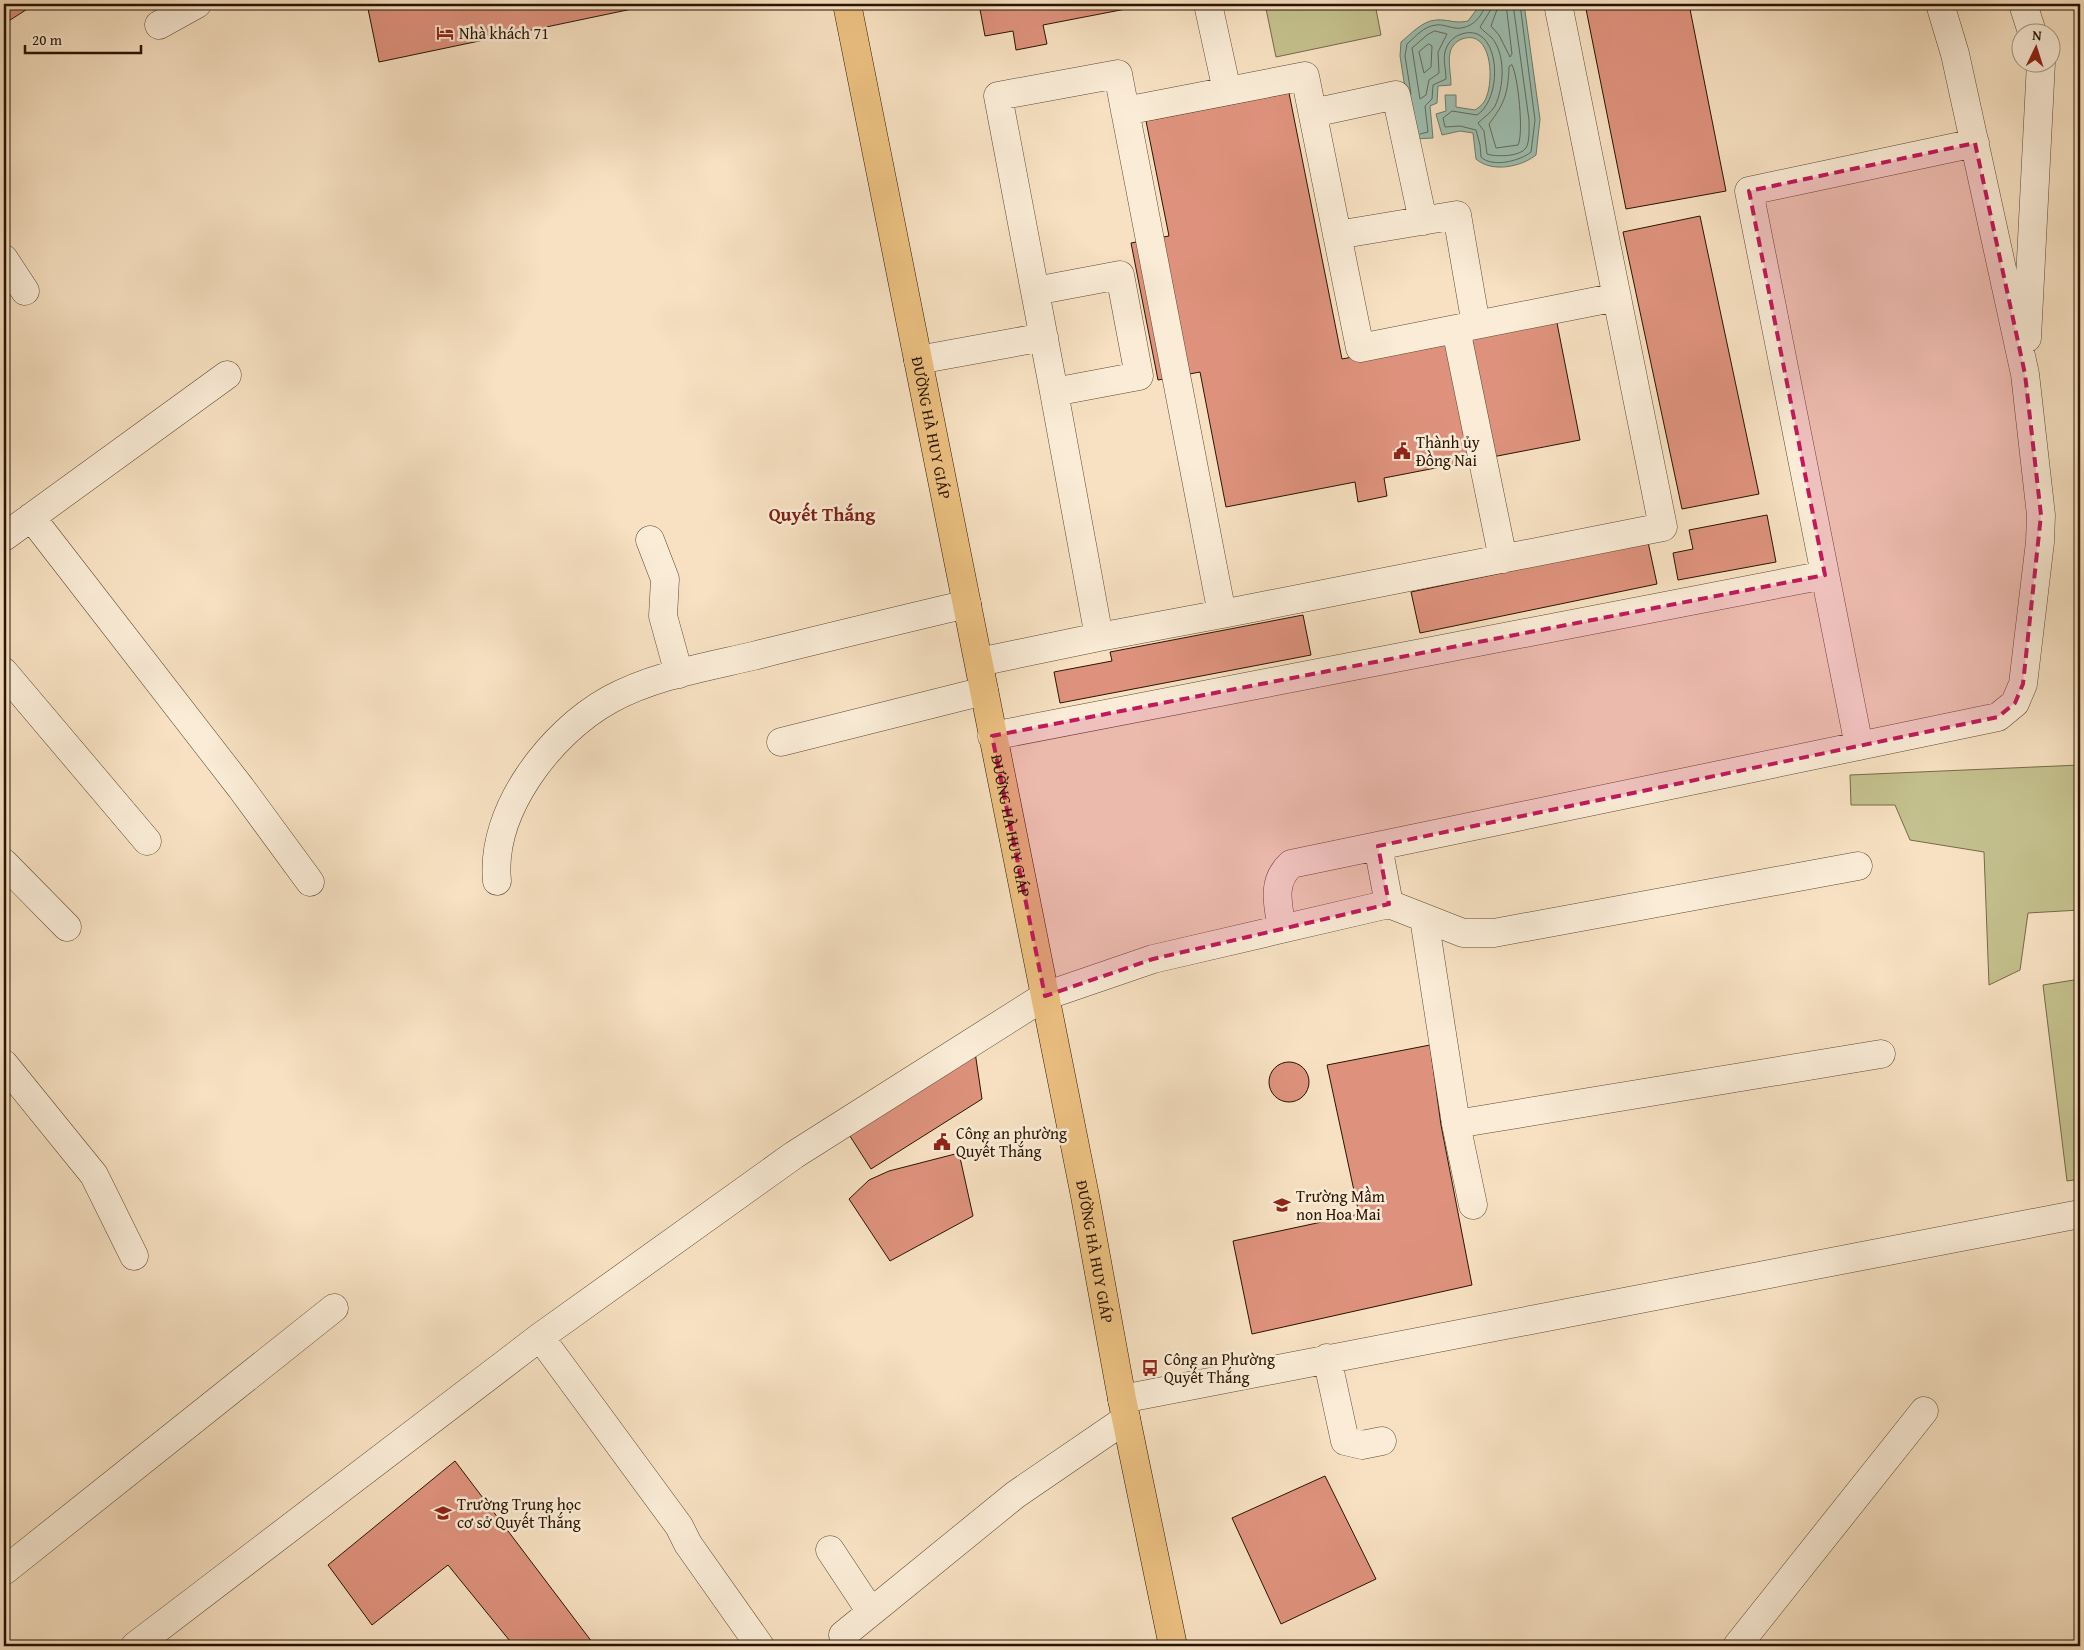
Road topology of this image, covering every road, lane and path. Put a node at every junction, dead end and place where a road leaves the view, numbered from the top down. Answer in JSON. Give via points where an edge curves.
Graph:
{"nodes":[{"id":1,"x":197,"y":4,"type":"edge"},
{"id":2,"x":847,"y":4,"type":"edge"},
{"id":3,"x":1208,"y":4,"type":"edge"},
{"id":4,"x":1558,"y":4,"type":"edge"},
{"id":5,"x":1940,"y":4,"type":"edge"},
{"id":6,"x":2023,"y":4,"type":"edge"},
{"id":7,"x":2029,"y":22,"type":"edge"},
{"id":8,"x":159,"y":25,"type":"dead end"},
{"id":9,"x":2040,"y":72,"type":"edge"},
{"id":10,"x":1227,"y":91,"type":"junction"},
{"id":11,"x":1125,"y":111,"type":"junction"},
{"id":12,"x":1313,"y":112,"type":"junction"},
{"id":13,"x":1975,"y":143,"type":"junction"},
{"id":14,"x":1423,"y":221,"type":"junction"},
{"id":15,"x":1337,"y":235,"type":"junction"},
{"id":16,"x":4,"y":259,"type":"edge"},
{"id":17,"x":25,"y":291,"type":"dead end"},
{"id":18,"x":1035,"y":291,"type":"junction"},
{"id":19,"x":1617,"y":297,"type":"junction"},
{"id":20,"x":1165,"y":317,"type":"junction"},
{"id":21,"x":1130,"y":324,"type":"junction"},
{"id":22,"x":1466,"y":327,"type":"junction"},
{"id":23,"x":1044,"y":337,"type":"junction"},
{"id":24,"x":918,"y":360,"type":"junction"},
{"id":25,"x":2025,"y":374,"type":"junction"},
{"id":26,"x":227,"y":376,"type":"dead end"},
{"id":27,"x":1054,"y":392,"type":"junction"},
{"id":28,"x":31,"y":517,"type":"junction"},
{"id":29,"x":4,"y":536,"type":"edge"},
{"id":30,"x":650,"y":540,"type":"dead end"},
{"id":31,"x":1503,"y":559,"type":"junction"},
{"id":32,"x":1825,"y":575,"type":"junction"},
{"id":33,"x":967,"y":604,"type":"junction"},
{"id":34,"x":1222,"y":614,"type":"junction"},
{"id":35,"x":1099,"y":637,"type":"junction"},
{"id":36,"x":978,"y":662,"type":"junction"},
{"id":37,"x":4,"y":672,"type":"edge"},
{"id":38,"x":679,"y":674,"type":"junction"},
{"id":39,"x":984,"y":691,"type":"junction"},
{"id":40,"x":992,"y":736,"type":"junction"},
{"id":41,"x":781,"y":742,"type":"dead end"},
{"id":42,"x":1859,"y":746,"type":"junction"},
{"id":43,"x":147,"y":841,"type":"dead end"},
{"id":44,"x":1378,"y":846,"type":"junction"},
{"id":45,"x":4,"y":863,"type":"edge"},
{"id":46,"x":1858,"y":866,"type":"dead end"},
{"id":47,"x":497,"y":881,"type":"dead end"},
{"id":48,"x":310,"y":882,"type":"dead end"},
{"id":49,"x":1389,"y":904,"type":"junction"},
{"id":50,"x":1424,"y":918,"type":"junction"},
{"id":51,"x":67,"y":927,"type":"dead end"},
{"id":52,"x":1282,"y":928,"type":"junction"},
{"id":53,"x":1045,"y":996,"type":"junction"},
{"id":54,"x":1881,"y":1054,"type":"dead end"},
{"id":55,"x":4,"y":1064,"type":"edge"},
{"id":56,"x":1456,"y":1124,"type":"junction"},
{"id":57,"x":1473,"y":1205,"type":"dead end"},
{"id":58,"x":2080,"y":1214,"type":"edge"},
{"id":59,"x":134,"y":1256,"type":"dead end"},
{"id":60,"x":334,"y":1308,"type":"dead end"},
{"id":61,"x":540,"y":1337,"type":"junction"},
{"id":62,"x":1327,"y":1358,"type":"junction"},
{"id":63,"x":1124,"y":1409,"type":"junction"},
{"id":64,"x":1924,"y":1411,"type":"dead end"},
{"id":65,"x":1382,"y":1441,"type":"dead end"},
{"id":66,"x":830,"y":1550,"type":"dead end"},
{"id":67,"x":4,"y":1571,"type":"edge"},
{"id":68,"x":871,"y":1612,"type":"junction"},
{"id":69,"x":843,"y":1635,"type":"dead end"},
{"id":70,"x":135,"y":1646,"type":"edge"},
{"id":71,"x":760,"y":1646,"type":"edge"},
{"id":72,"x":1173,"y":1646,"type":"edge"},
{"id":73,"x":1737,"y":1646,"type":"edge"}],
"edges":[{"from":1,"to":8,"type":"street"},
{"from":2,"to":24,"type":"main road","name":"ĐƯỜNG HÀ HUY GIÁP"},
{"from":3,"to":10,"type":"street"},
{"from":4,"to":19,"type":"street"},
{"from":5,"to":13,"type":"street"},
{"from":6,"to":7,"type":"street"},
{"from":9,"to":25,"type":"street"},
{"from":10,"to":11,"type":"street"},
{"from":10,"to":12,"type":"street","via":[[1305,76]]},
{"from":11,"to":18,"type":"street","via":[[1118,74],[998,96]]},
{"from":11,"to":20,"type":"street"},
{"from":12,"to":14,"type":"street","via":[[1396,95]]},
{"from":12,"to":15,"type":"street"},
{"from":13,"to":25,"type":"street"},
{"from":13,"to":32,"type":"street","via":[[1749,191]]},
{"from":14,"to":15,"type":"street"},
{"from":14,"to":22,"type":"street","via":[[1457,215]]},
{"from":15,"to":22,"type":"street","via":[[1360,348]]},
{"from":16,"to":17,"type":"street"},
{"from":18,"to":21,"type":"street","via":[[1120,275]]},
{"from":18,"to":23,"type":"street"},
{"from":19,"to":22,"type":"street"},
{"from":19,"to":31,"type":"street","via":[[1664,527]]},
{"from":20,"to":21,"type":"street"},
{"from":20,"to":34,"type":"street"},
{"from":21,"to":27,"type":"street","via":[[1139,376]]},
{"from":22,"to":31,"type":"street"},
{"from":23,"to":24,"type":"street"},
{"from":23,"to":27,"type":"street"},
{"from":24,"to":33,"type":"main road","name":"ĐƯỜNG HÀ HUY GIÁP"},
{"from":25,"to":42,"type":"street","via":[[2040,542],[2023,684],[2015,703],[1998,717]]},
{"from":26,"to":28,"type":"street"},
{"from":27,"to":35,"type":"street"},
{"from":28,"to":29,"type":"street"},
{"from":28,"to":48,"type":"street"},
{"from":30,"to":38,"type":"street","via":[[665,579],[664,616]]},
{"from":31,"to":34,"type":"street"},
{"from":32,"to":40,"type":"street"},
{"from":32,"to":42,"type":"street"},
{"from":33,"to":36,"type":"main road","name":"ĐƯỜNG HÀ HUY GIÁP"},
{"from":33,"to":38,"type":"street"},
{"from":34,"to":35,"type":"street"},
{"from":35,"to":36,"type":"street"},
{"from":36,"to":39,"type":"main road","name":"ĐƯỜNG HÀ HUY GIÁP"},
{"from":37,"to":43,"type":"street"},
{"from":38,"to":47,"type":"street","via":[[609,700],[580,718],[545,755],[521,788],[505,819],[495,862]]},
{"from":39,"to":40,"type":"main road","name":"ĐƯỜNG HÀ HUY GIÁP"},
{"from":39,"to":41,"type":"street"},
{"from":40,"to":53,"type":"main road","name":"ĐƯỜNG HÀ HUY GIÁP"},
{"from":42,"to":44,"type":"street"},
{"from":44,"to":49,"type":"street"},
{"from":44,"to":52,"type":"street","via":[[1291,864],[1284,871],[1276,894]]},
{"from":45,"to":51,"type":"street"},
{"from":46,"to":50,"type":"street","via":[[1494,933],[1462,933]]},
{"from":49,"to":50,"type":"street"},
{"from":49,"to":52,"type":"street"},
{"from":50,"to":56,"type":"street"},
{"from":52,"to":53,"type":"street","via":[[1153,959]]},
{"from":53,"to":61,"type":"street","via":[[794,1155]]},
{"from":53,"to":63,"type":"main road","name":"ĐƯỜNG HÀ HUY GIÁP"},
{"from":54,"to":56,"type":"street"},
{"from":55,"to":59,"type":"street","via":[[94,1175]]},
{"from":56,"to":57,"type":"street"},
{"from":58,"to":62,"type":"street"},
{"from":60,"to":67,"type":"street"},
{"from":61,"to":70,"type":"street"},
{"from":61,"to":71,"type":"street","via":[[679,1526],[688,1544]]},
{"from":62,"to":63,"type":"street"},
{"from":62,"to":65,"type":"street","via":[[1345,1441],[1362,1445]]},
{"from":63,"to":68,"type":"street"},
{"from":63,"to":72,"type":"main road","name":"ĐƯỜNG HÀ HUY GIÁP"},
{"from":64,"to":73,"type":"street"},
{"from":66,"to":68,"type":"street"},
{"from":68,"to":69,"type":"street"}]}
